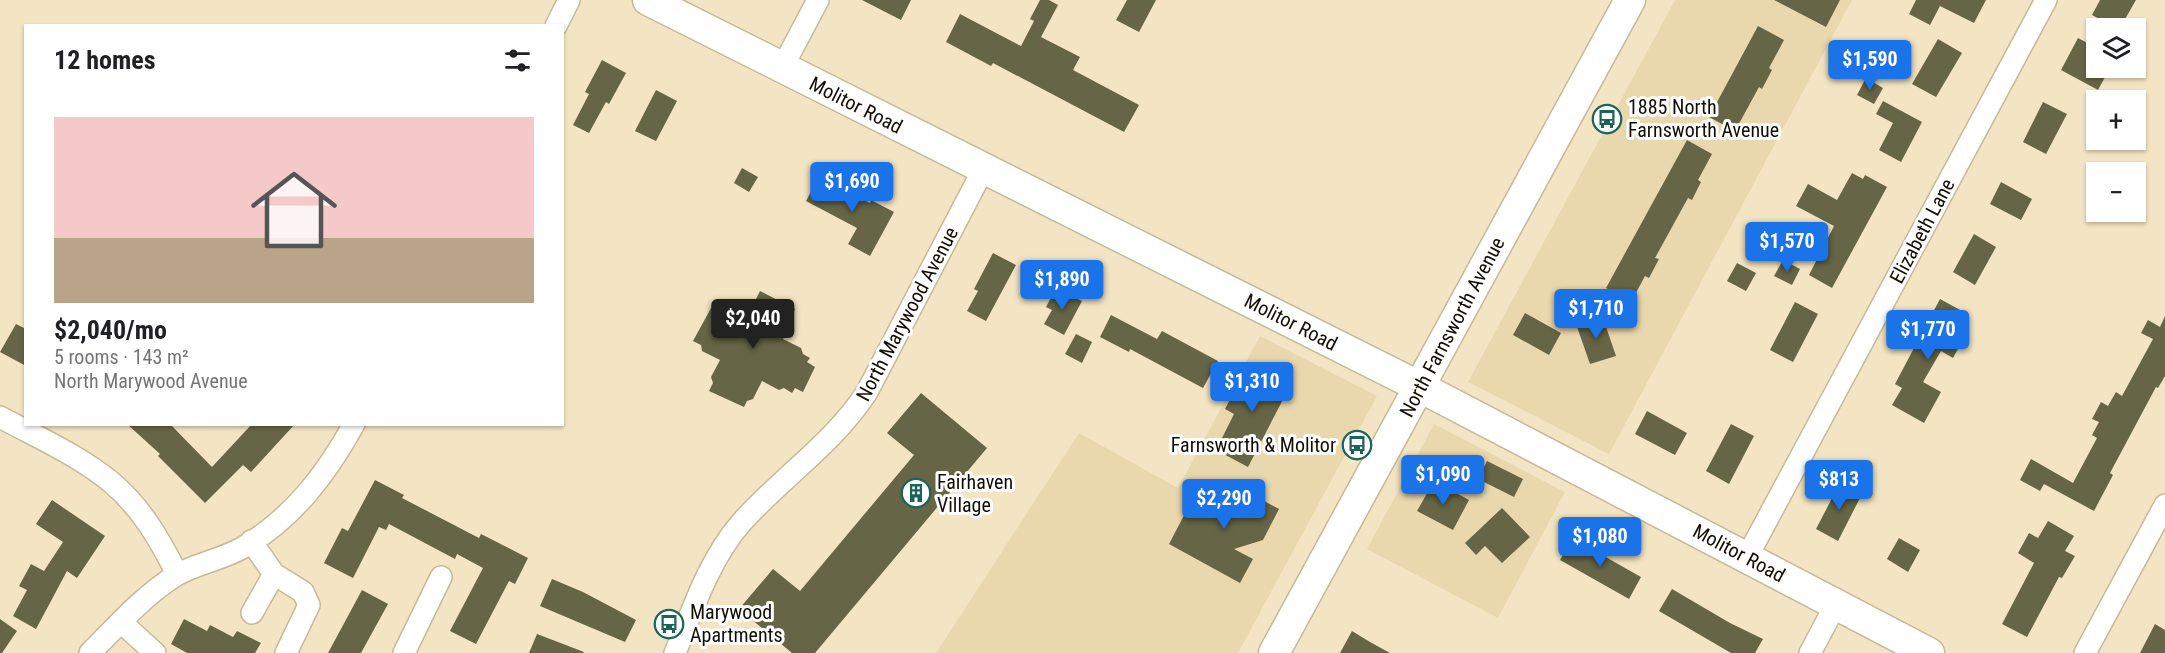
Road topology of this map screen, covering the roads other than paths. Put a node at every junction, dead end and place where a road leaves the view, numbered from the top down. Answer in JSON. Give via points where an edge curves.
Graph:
{"nodes":[{"id":1,"x":569,"y":0,"type":"edge"},
{"id":2,"x":648,"y":0,"type":"edge"},
{"id":3,"x":818,"y":0,"type":"edge"},
{"id":4,"x":1629,"y":0,"type":"edge"},
{"id":5,"x":2046,"y":0,"type":"edge"},
{"id":6,"x":557,"y":24,"type":"edge"},
{"id":7,"x":782,"y":68,"type":"junction"},
{"id":8,"x":984,"y":168,"type":"junction"},
{"id":9,"x":1420,"y":387,"type":"junction"},
{"id":10,"x":0,"y":417,"type":"edge"},
{"id":11,"x":353,"y":426,"type":"edge"},
{"id":12,"x":2165,"y":505,"type":"edge"},
{"id":13,"x":251,"y":541,"type":"junction"},
{"id":14,"x":1746,"y":557,"type":"junction"},
{"id":15,"x":177,"y":574,"type":"junction"},
{"id":16,"x":274,"y":574,"type":"junction"},
{"id":17,"x":441,"y":577,"type":"dead end"},
{"id":18,"x":1836,"y":604,"type":"junction"},
{"id":19,"x":252,"y":613,"type":"dead end"},
{"id":20,"x":121,"y":622,"type":"junction"},
{"id":21,"x":90,"y":653,"type":"edge"},
{"id":22,"x":155,"y":653,"type":"edge"},
{"id":23,"x":286,"y":653,"type":"edge"},
{"id":24,"x":404,"y":653,"type":"edge"},
{"id":25,"x":675,"y":653,"type":"edge"},
{"id":26,"x":1274,"y":653,"type":"edge"},
{"id":27,"x":1810,"y":653,"type":"edge"},
{"id":28,"x":1929,"y":653,"type":"edge"},
{"id":29,"x":2085,"y":653,"type":"edge"}],
"edges":[{"from":1,"to":6,"type":"street"},
{"from":2,"to":7,"type":"street","name":"Molitor Road"},
{"from":3,"to":7,"type":"street"},
{"from":4,"to":9,"type":"street","name":"North Farnsworth Avenue"},
{"from":5,"to":14,"type":"street","name":"Elizabeth Lane"},
{"from":7,"to":8,"type":"street","name":"Molitor Road"},
{"from":8,"to":9,"type":"street","name":"Molitor Road"},
{"from":8,"to":25,"type":"street","name":"North Marywood Avenue","via":[[867,392],[832,437],[760,502],[722,548]]},
{"from":9,"to":14,"type":"street","name":"Molitor Road"},
{"from":9,"to":26,"type":"street","name":"North Farnsworth Avenue"},
{"from":10,"to":15,"type":"street","via":[[112,482],[158,537]]},
{"from":11,"to":13,"type":"street","via":[[311,492]]},
{"from":12,"to":29,"type":"street"},
{"from":13,"to":15,"type":"street","via":[[216,560]]},
{"from":13,"to":16,"type":"street"},
{"from":14,"to":18,"type":"street","name":"Molitor Road"},
{"from":15,"to":20,"type":"street"},
{"from":16,"to":19,"type":"street"},
{"from":16,"to":23,"type":"street","via":[[303,592],[309,605]]},
{"from":17,"to":24,"type":"street"},
{"from":18,"to":27,"type":"street"},
{"from":18,"to":28,"type":"street","name":"Molitor Road"},
{"from":20,"to":21,"type":"street"},
{"from":20,"to":22,"type":"street"}]}
